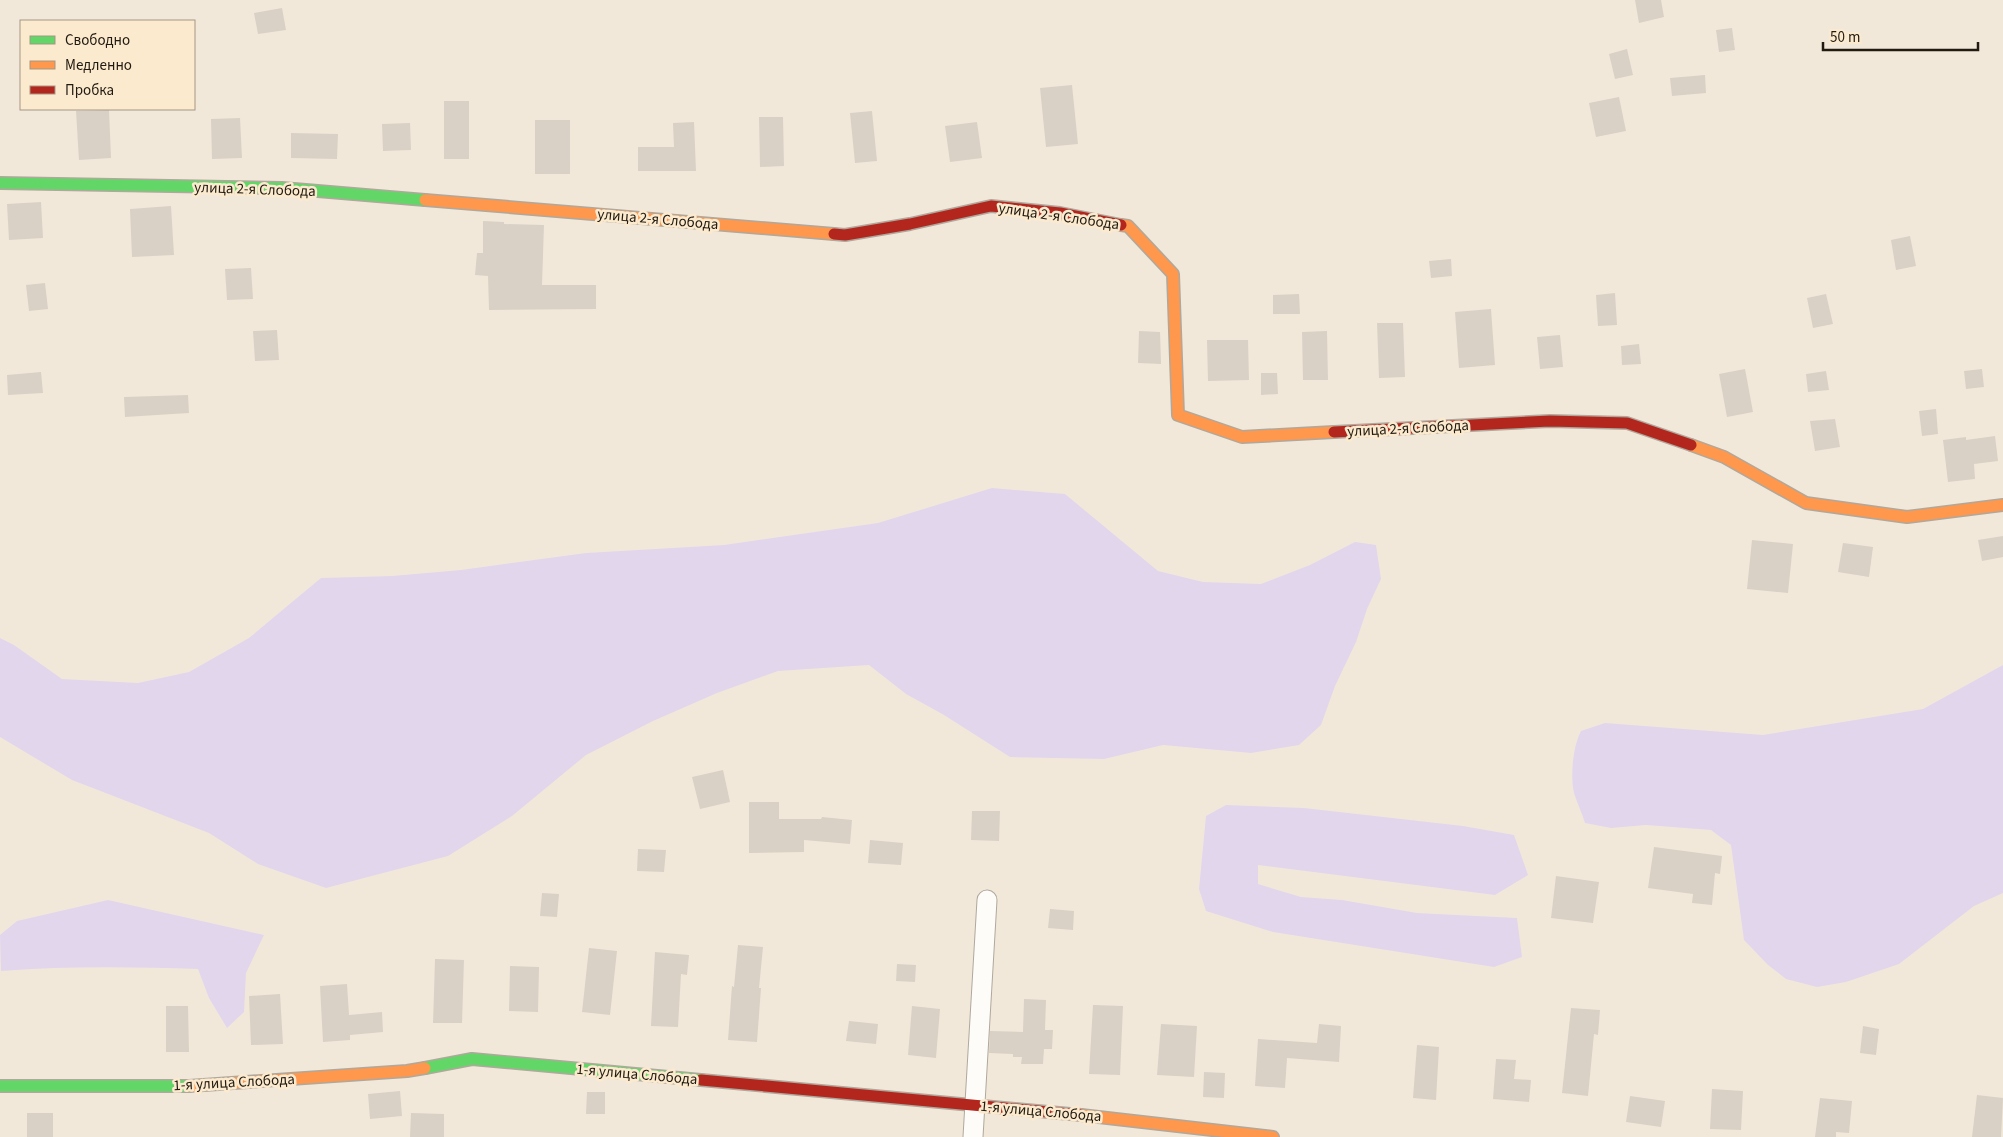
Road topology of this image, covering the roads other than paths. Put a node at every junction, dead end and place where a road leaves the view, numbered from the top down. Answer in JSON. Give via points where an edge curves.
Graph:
{"nodes":[{"id":1,"x":0,"y":183,"type":"edge"},
{"id":2,"x":2003,"y":505,"type":"edge"},
{"id":3,"x":987,"y":900,"type":"dead end"},
{"id":4,"x":0,"y":1086,"type":"edge"},
{"id":5,"x":974,"y":1105,"type":"junction"},
{"id":6,"x":973,"y":1137,"type":"edge"},
{"id":7,"x":1274,"y":1137,"type":"edge"}],
"edges":[{"from":1,"to":2,"type":"street","name":"улица 2-я Слобода","via":[[282,188],[845,235],[992,206],[1060,213],[1128,226],[1173,274],[1178,415],[1242,437],[1550,421],[1627,423],[1724,457],[1806,504],[1907,517]]},
{"from":3,"to":5,"type":"street"},
{"from":4,"to":5,"type":"street","name":"1-я улица Слобода","via":[[200,1086],[406,1071],[472,1059]]},
{"from":5,"to":6,"type":"street"},
{"from":5,"to":7,"type":"street","name":"1-я улица Слобода"}]}
